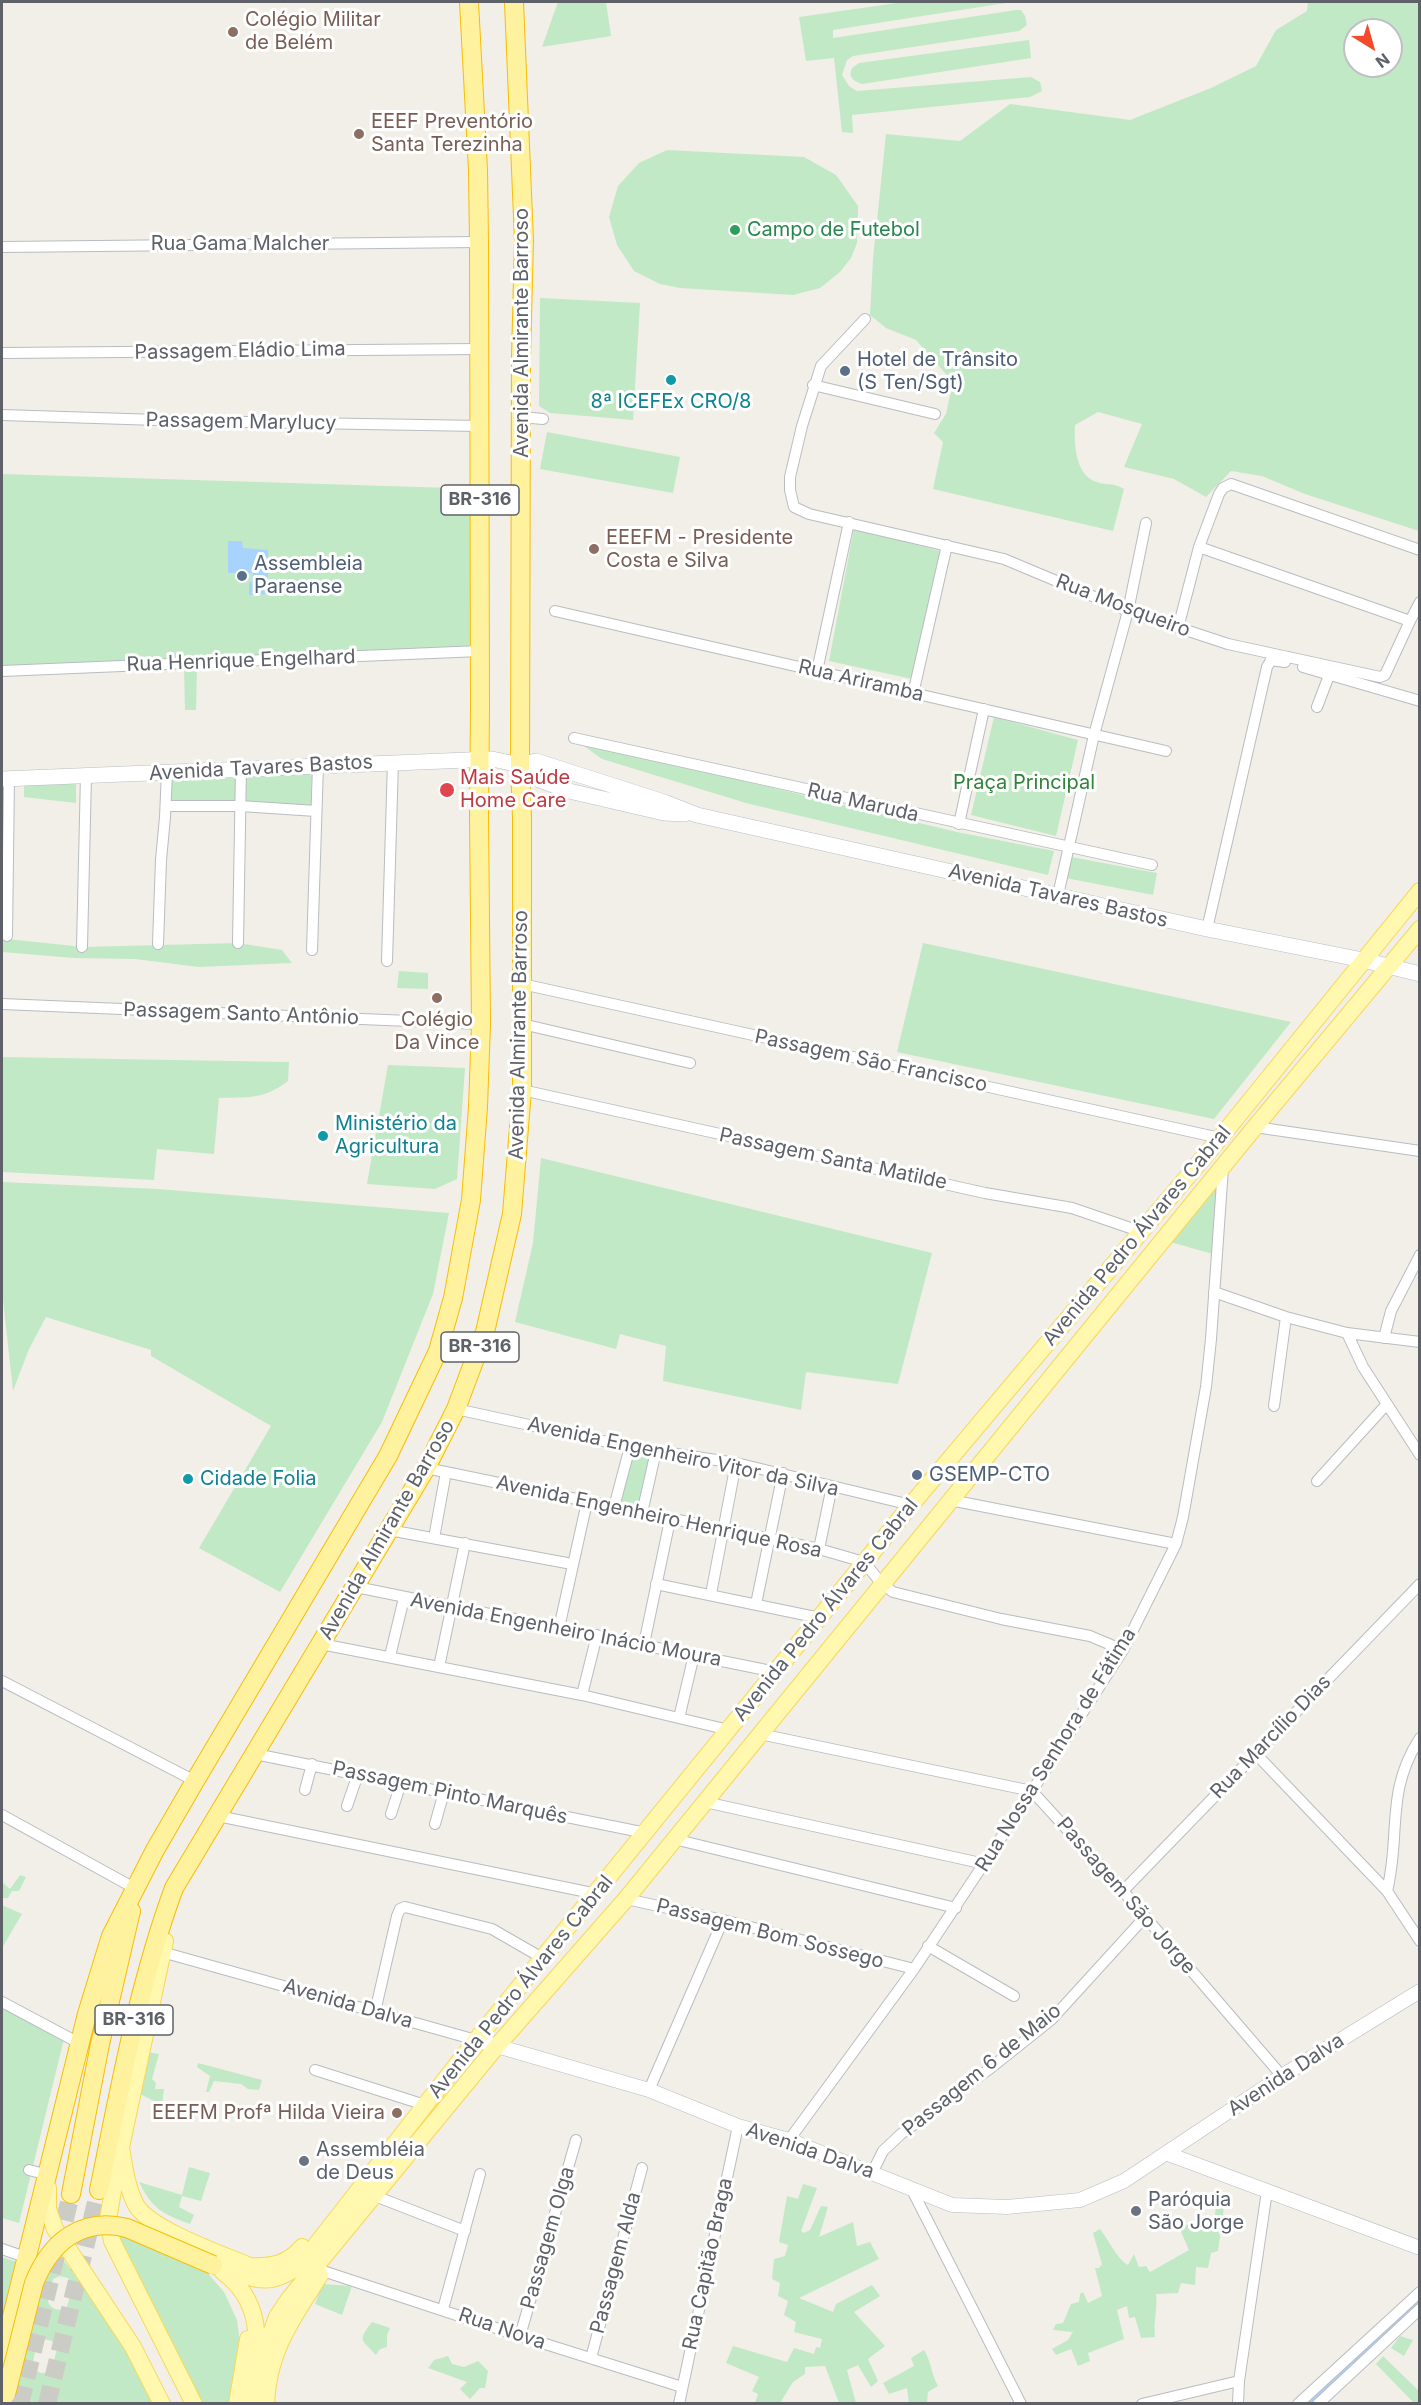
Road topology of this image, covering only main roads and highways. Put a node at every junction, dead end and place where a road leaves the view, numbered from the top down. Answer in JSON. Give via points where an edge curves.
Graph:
{"nodes":[{"id":1,"x":469,"y":2,"type":"edge"},
{"id":2,"x":514,"y":2,"type":"edge"},
{"id":3,"x":479,"y":759,"type":"junction"},
{"id":4,"x":520,"y":765,"type":"junction"},
{"id":5,"x":5,"y":778,"type":"edge"},
{"id":6,"x":1419,"y":891,"type":"edge"},
{"id":7,"x":1419,"y":929,"type":"edge"},
{"id":8,"x":1364,"y":960,"type":"junction"},
{"id":9,"x":1387,"y":967,"type":"junction"},
{"id":10,"x":1419,"y":974,"type":"edge"},
{"id":11,"x":192,"y":1858,"type":"junction"},
{"id":12,"x":136,"y":1889,"type":"junction"},
{"id":13,"x":121,"y":2147,"type":"junction"},
{"id":14,"x":383,"y":2158,"type":"junction"},
{"id":15,"x":48,"y":2175,"type":"junction"},
{"id":16,"x":99,"y":2190,"type":"tunnel mouth"},
{"id":17,"x":71,"y":2194,"type":"tunnel mouth"},
{"id":18,"x":359,"y":2216,"type":"junction"},
{"id":19,"x":214,"y":2266,"type":"junction"},
{"id":20,"x":4,"y":2334,"type":"edge"},
{"id":21,"x":2,"y":2357,"type":"edge"},
{"id":22,"x":255,"y":2374,"type":"junction"},
{"id":23,"x":6,"y":2399,"type":"edge"},
{"id":24,"x":162,"y":2403,"type":"edge"},
{"id":25,"x":194,"y":2403,"type":"edge"},
{"id":26,"x":237,"y":2403,"type":"edge"},
{"id":27,"x":252,"y":2403,"type":"edge"},
{"id":28,"x":266,"y":2403,"type":"edge"}],
"edges":[{"from":1,"to":3,"type":"highway","name":"Avenida Almirante Barroso","number":"BR-316","via":[[478,170]]},
{"from":2,"to":4,"type":"highway","name":"Avenida Almirante Barroso","number":"BR-316","via":[[524,241]]},
{"from":3,"to":4,"type":"main road","name":"Avenida Tavares Bastos"},
{"from":3,"to":5,"type":"main road","name":"Avenida Tavares Bastos"},
{"from":3,"to":12,"type":"highway","name":"Avenida Almirante Barroso","number":"BR-316","via":[[478,1107],[471,1200],[453,1298],[438,1351],[388,1456],[195,1781]]},
{"from":4,"to":8,"type":"main road","name":"Avenida Tavares Bastos","via":[[536,761],[697,815],[1207,929]]},
{"from":4,"to":11,"type":"highway","name":"Avenida Almirante Barroso","number":"BR-316","via":[[522,1090],[512,1214],[485,1332],[456,1409],[426,1468]]},
{"from":6,"to":8,"type":"main road","name":"Avenida Pedro Álvares Cabral"},
{"from":7,"to":9,"type":"main road","name":"Avenida Pedro Álvares Cabral"},
{"from":8,"to":9,"type":"main road","name":"Avenida Tavares Bastos"},
{"from":8,"to":14,"type":"main road","name":"Avenida Pedro Álvares Cabral","via":[[1142,1232],[864,1562]]},
{"from":9,"to":10,"type":"main road","name":"Avenida Tavares Bastos"},
{"from":9,"to":18,"type":"main road","name":"Avenida Pedro Álvares Cabral","via":[[626,1899],[497,2046]]},
{"from":11,"to":13,"type":"main road","via":[[162,1952]]},
{"from":11,"to":16,"type":"highway","name":"Avenida Almirante Barroso","number":"BR-316","via":[[174,1888],[154,1941]]},
{"from":12,"to":15,"type":"highway","name":"Avenida Almirante Barroso","number":"BR-316","via":[[111,1936],[79,2043]]},
{"from":12,"to":17,"type":"highway","name":"Avenida Almirante Barroso","number":"BR-316"},
{"from":13,"to":14,"type":"main road","via":[[131,2193],[144,2215],[166,2229],[250,2266],[274,2265],[296,2254],[364,2172]]},
{"from":13,"to":25,"type":"main road","via":[[108,2219],[112,2241]]},
{"from":14,"to":19,"type":"main road","name":"Avenida Pedro Álvares Cabral","via":[[306,2258],[280,2279],[264,2281]]},
{"from":15,"to":20,"type":"highway","name":"Avenida Almirante Barroso","number":"BR-316"},
{"from":15,"to":24,"type":"main road","via":[[48,2209],[56,2229],[133,2347]]},
{"from":18,"to":22,"type":"main road","via":[[277,2317]]},
{"from":18,"to":28,"type":"main road","via":[[283,2333],[272,2363]]},
{"from":19,"to":22,"type":"main road","via":[[237,2282],[253,2307]]},
{"from":19,"to":23,"type":"highway","bridge":true,"via":[[116,2225],[95,2225],[70,2235],[50,2253],[39,2270]]},
{"from":19,"to":26,"type":"main road","via":[[242,2301],[250,2331]]},
{"from":20,"to":21,"type":"highway","name":"Avenida Almirante Barroso","number":"BR-316"},
{"from":22,"to":27,"type":"main road"}]}
